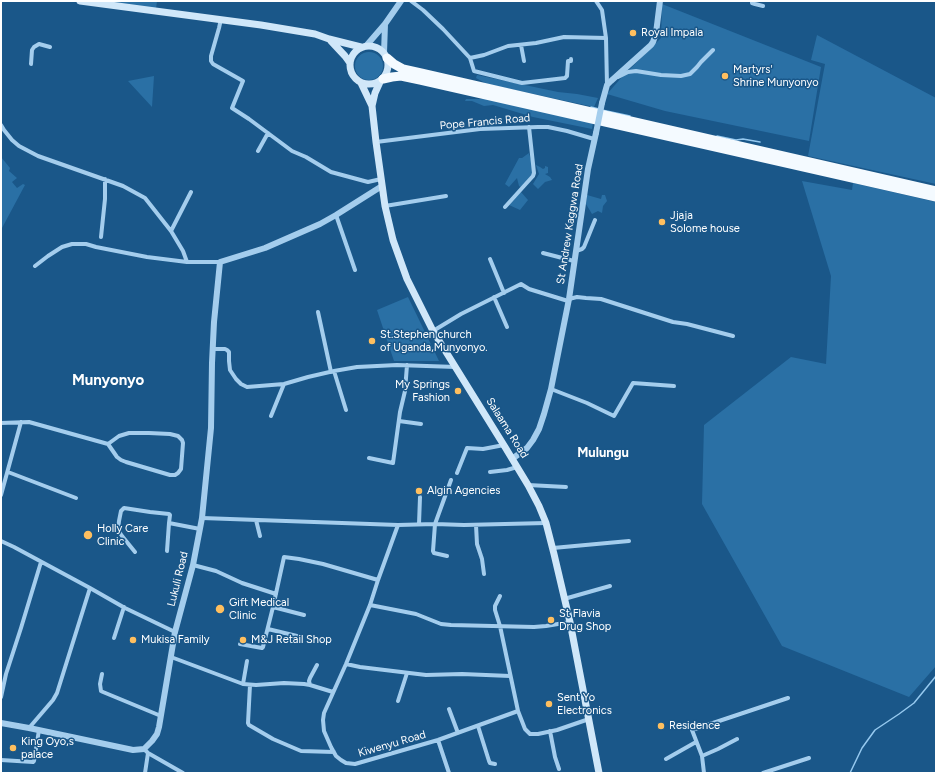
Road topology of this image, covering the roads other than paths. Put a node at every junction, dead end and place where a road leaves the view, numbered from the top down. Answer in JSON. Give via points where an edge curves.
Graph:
{"nodes":[{"id":1,"x":80,"y":1,"type":"edge"},
{"id":2,"x":401,"y":1,"type":"edge"},
{"id":3,"x":411,"y":1,"type":"edge"},
{"id":4,"x":660,"y":1,"type":"edge"},
{"id":5,"x":752,"y":1,"type":"edge"},
{"id":6,"x":597,"y":2,"type":"edge"},
{"id":7,"x":763,"y":6,"type":"dead end"},
{"id":8,"x":221,"y":19,"type":"junction"},
{"id":9,"x":385,"y":24,"type":"junction"},
{"id":10,"x":606,"y":38,"type":"junction"},
{"id":11,"x":329,"y":39,"type":"junction"},
{"id":12,"x":520,"y":45,"type":"junction"},
{"id":13,"x":50,"y":47,"type":"dead end"},
{"id":14,"x":364,"y":47,"type":"junction"},
{"id":15,"x":713,"y":50,"type":"dead end"},
{"id":16,"x":386,"y":55,"type":"junction"},
{"id":17,"x":470,"y":58,"type":"junction"},
{"id":18,"x":572,"y":59,"type":"dead end"},
{"id":19,"x":524,"y":61,"type":"dead end"},
{"id":20,"x":350,"y":63,"type":"junction"},
{"id":21,"x":31,"y":64,"type":"dead end"},
{"id":22,"x":382,"y":80,"type":"junction"},
{"id":23,"x":361,"y":83,"type":"junction"},
{"id":24,"x":609,"y":83,"type":"junction"},
{"id":25,"x":372,"y":106,"type":"junction"},
{"id":26,"x":1,"y":125,"type":"edge"},
{"id":27,"x":529,"y":127,"type":"junction"},
{"id":28,"x":268,"y":133,"type":"junction"},
{"id":29,"x":595,"y":136,"type":"junction"},
{"id":30,"x":376,"y":142,"type":"junction"},
{"id":31,"x":258,"y":151,"type":"dead end"},
{"id":32,"x":854,"y":176,"type":"junction"},
{"id":33,"x":381,"y":178,"type":"junction"},
{"id":34,"x":105,"y":179,"type":"junction"},
{"id":35,"x":382,"y":186,"type":"junction"},
{"id":36,"x":936,"y":191,"type":"edge"},
{"id":37,"x":191,"y":192,"type":"dead end"},
{"id":38,"x":446,"y":196,"type":"dead end"},
{"id":39,"x":936,"y":197,"type":"edge"},
{"id":40,"x":385,"y":206,"type":"junction"},
{"id":41,"x":505,"y":207,"type":"dead end"},
{"id":42,"x":336,"y":215,"type":"junction"},
{"id":43,"x":595,"y":220,"type":"dead end"},
{"id":44,"x":171,"y":230,"type":"junction"},
{"id":45,"x":101,"y":236,"type":"dead end"},
{"id":46,"x":576,"y":251,"type":"junction"},
{"id":47,"x":543,"y":253,"type":"dead end"},
{"id":48,"x":490,"y":259,"type":"dead end"},
{"id":49,"x":574,"y":261,"type":"junction"},
{"id":50,"x":187,"y":262,"type":"junction"},
{"id":51,"x":220,"y":262,"type":"junction"},
{"id":52,"x":35,"y":266,"type":"dead end"},
{"id":53,"x":354,"y":270,"type":"dead end"},
{"id":54,"x":504,"y":292,"type":"junction"},
{"id":55,"x":494,"y":297,"type":"junction"},
{"id":56,"x":569,"y":300,"type":"junction"},
{"id":57,"x":318,"y":312,"type":"dead end"},
{"id":58,"x":507,"y":327,"type":"dead end"},
{"id":59,"x":433,"y":330,"type":"junction"},
{"id":60,"x":733,"y":336,"type":"dead end"},
{"id":61,"x":213,"y":349,"type":"junction"},
{"id":62,"x":407,"y":365,"type":"junction"},
{"id":63,"x":456,"y":367,"type":"junction"},
{"id":64,"x":332,"y":371,"type":"junction"},
{"id":65,"x":284,"y":384,"type":"junction"},
{"id":66,"x":674,"y":386,"type":"dead end"},
{"id":67,"x":550,"y":389,"type":"junction"},
{"id":68,"x":346,"y":410,"type":"dead end"},
{"id":69,"x":271,"y":416,"type":"dead end"},
{"id":70,"x":399,"y":421,"type":"junction"},
{"id":71,"x":20,"y":422,"type":"junction"},
{"id":72,"x":1,"y":423,"type":"edge"},
{"id":73,"x":421,"y":424,"type":"dead end"},
{"id":74,"x":108,"y":444,"type":"junction"},
{"id":75,"x":504,"y":445,"type":"junction"},
{"id":76,"x":369,"y":458,"type":"dead end"},
{"id":77,"x":512,"y":459,"type":"junction"},
{"id":78,"x":517,"y":467,"type":"junction"},
{"id":79,"x":8,"y":472,"type":"junction"},
{"id":80,"x":490,"y":472,"type":"dead end"},
{"id":81,"x":457,"y":473,"type":"dead end"},
{"id":82,"x":451,"y":480,"type":"dead end"},
{"id":83,"x":528,"y":485,"type":"junction"},
{"id":84,"x":566,"y":487,"type":"dead end"},
{"id":85,"x":1,"y":495,"type":"edge"},
{"id":86,"x":420,"y":496,"type":"dead end"},
{"id":87,"x":76,"y":498,"type":"dead end"},
{"id":88,"x":202,"y":518,"type":"junction"},
{"id":89,"x":256,"y":520,"type":"junction"},
{"id":90,"x":169,"y":523,"type":"junction"},
{"id":91,"x":546,"y":523,"type":"junction"},
{"id":92,"x":398,"y":524,"type":"junction"},
{"id":93,"x":419,"y":524,"type":"junction"},
{"id":94,"x":435,"y":524,"type":"junction"},
{"id":95,"x":476,"y":525,"type":"junction"},
{"id":96,"x":200,"y":529,"type":"junction"},
{"id":97,"x":260,"y":536,"type":"dead end"},
{"id":98,"x":1,"y":541,"type":"edge"},
{"id":99,"x":630,"y":541,"type":"dead end"},
{"id":100,"x":553,"y":548,"type":"junction"},
{"id":101,"x":167,"y":550,"type":"dead end"},
{"id":102,"x":135,"y":552,"type":"dead end"},
{"id":103,"x":447,"y":556,"type":"dead end"},
{"id":104,"x":41,"y":562,"type":"junction"},
{"id":105,"x":193,"y":565,"type":"junction"},
{"id":106,"x":484,"y":574,"type":"dead end"},
{"id":107,"x":378,"y":580,"type":"junction"},
{"id":108,"x":610,"y":586,"type":"dead end"},
{"id":109,"x":90,"y":588,"type":"junction"},
{"id":110,"x":276,"y":594,"type":"junction"},
{"id":111,"x":500,"y":596,"type":"dead end"},
{"id":112,"x":564,"y":599,"type":"junction"},
{"id":113,"x":370,"y":605,"type":"junction"},
{"id":114,"x":124,"y":607,"type":"junction"},
{"id":115,"x":273,"y":608,"type":"junction"},
{"id":116,"x":304,"y":615,"type":"dead end"},
{"id":117,"x":570,"y":622,"type":"junction"},
{"id":118,"x":500,"y":626,"type":"junction"},
{"id":119,"x":268,"y":629,"type":"junction"},
{"id":120,"x":175,"y":632,"type":"junction"},
{"id":121,"x":301,"y":637,"type":"dead end"},
{"id":122,"x":114,"y":638,"type":"dead end"},
{"id":123,"x":240,"y":644,"type":"dead end"},
{"id":124,"x":170,"y":657,"type":"junction"},
{"id":125,"x":247,"y":660,"type":"dead end"},
{"id":126,"x":346,"y":664,"type":"junction"},
{"id":127,"x":318,"y":665,"type":"dead end"},
{"id":128,"x":407,"y":673,"type":"junction"},
{"id":129,"x":102,"y":674,"type":"dead end"},
{"id":130,"x":510,"y":676,"type":"junction"},
{"id":131,"x":243,"y":684,"type":"junction"},
{"id":132,"x":250,"y":685,"type":"junction"},
{"id":133,"x":310,"y":685,"type":"junction"},
{"id":134,"x":333,"y":692,"type":"junction"},
{"id":135,"x":1,"y":697,"type":"edge"},
{"id":136,"x":788,"y":698,"type":"dead end"},
{"id":137,"x":398,"y":701,"type":"dead end"},
{"id":138,"x":449,"y":709,"type":"dead end"},
{"id":139,"x":518,"y":711,"type":"junction"},
{"id":140,"x":161,"y":716,"type":"junction"},
{"id":141,"x":589,"y":719,"type":"junction"},
{"id":142,"x":1,"y":723,"type":"edge"},
{"id":143,"x":478,"y":726,"type":"junction"},
{"id":144,"x":29,"y":728,"type":"junction"},
{"id":145,"x":39,"y":730,"type":"junction"},
{"id":146,"x":550,"y":731,"type":"junction"},
{"id":147,"x":458,"y":733,"type":"junction"},
{"id":148,"x":737,"y":739,"type":"dead end"},
{"id":149,"x":438,"y":740,"type":"junction"},
{"id":150,"x":696,"y":742,"type":"junction"},
{"id":151,"x":146,"y":751,"type":"junction"},
{"id":152,"x":334,"y":752,"type":"junction"},
{"id":153,"x":702,"y":756,"type":"junction"},
{"id":154,"x":809,"y":758,"type":"dead end"},
{"id":155,"x":666,"y":759,"type":"dead end"},
{"id":156,"x":1,"y":760,"type":"edge"},
{"id":157,"x":495,"y":764,"type":"dead end"},
{"id":158,"x":559,"y":769,"type":"dead end"},
{"id":159,"x":145,"y":773,"type":"edge"},
{"id":160,"x":183,"y":773,"type":"edge"},
{"id":161,"x":449,"y":773,"type":"edge"},
{"id":162,"x":599,"y":773,"type":"edge"},
{"id":163,"x":704,"y":773,"type":"edge"},
{"id":164,"x":763,"y":773,"type":"edge"}],
"edges":[{"from":1,"to":8,"type":"main road"},
{"from":2,"to":9,"type":"street"},
{"from":3,"to":17,"type":"street","via":[[443,29]]},
{"from":4,"to":24,"type":"street","via":[[656,38]]},
{"from":5,"to":7,"type":"street"},
{"from":6,"to":10,"type":"street","via":[[602,10]]},
{"from":8,"to":11,"type":"main road","via":[[315,34]]},
{"from":8,"to":28,"type":"street","via":[[211,61],[243,81],[232,108]]},
{"from":9,"to":14,"type":"street"},
{"from":9,"to":16,"type":"street"},
{"from":10,"to":12,"type":"street","via":[[564,37]]},
{"from":10,"to":24,"type":"street"},
{"from":11,"to":14,"type":"main road"},
{"from":11,"to":20,"type":"main road"},
{"from":12,"to":17,"type":"street","via":[[508,46]]},
{"from":12,"to":19,"type":"street"},
{"from":13,"to":21,"type":"street","via":[[39,44],[34,47]]},
{"from":14,"to":16,"type":"main road","via":[[376,47]]},
{"from":14,"to":20,"type":"main road","via":[[354,54]]},
{"from":15,"to":24,"type":"street","via":[[690,74],[669,76],[636,71],[628,72]]},
{"from":16,"to":22,"type":"main road","via":[[389,69]]},
{"from":16,"to":32,"type":"highway","via":[[403,69]]},
{"from":17,"to":18,"type":"street","via":[[474,71],[522,83],[565,78],[568,61]]},
{"from":20,"to":23,"type":"main road","via":[[352,74]]},
{"from":22,"to":23,"type":"main road","via":[[373,84]]},
{"from":22,"to":25,"type":"main road","name":"Salaama Road"},
{"from":22,"to":32,"type":"highway","via":[[401,76]]},
{"from":23,"to":25,"type":"main road","name":"Salaama Road"},
{"from":24,"to":29,"type":"street","name":"St Andrew Kaggwa Road","bridge":true},
{"from":25,"to":30,"type":"main road","name":"Salaama Road"},
{"from":26,"to":34,"type":"street","via":[[19,146],[38,156]]},
{"from":27,"to":29,"type":"street","name":"Pope Francis Road","via":[[548,127]]},
{"from":27,"to":30,"type":"street","name":"Pope Francis Road"},
{"from":27,"to":41,"type":"street","via":[[534,173]]},
{"from":28,"to":31,"type":"street"},
{"from":28,"to":33,"type":"street","via":[[292,151],[331,172],[368,182]]},
{"from":29,"to":46,"type":"street","name":"St Andrew Kaggwa Road"},
{"from":30,"to":33,"type":"main road","name":"Salaama Road"},
{"from":32,"to":36,"type":"highway"},
{"from":32,"to":39,"type":"highway"},
{"from":33,"to":35,"type":"main road","name":"Salaama Road"},
{"from":34,"to":44,"type":"street","via":[[145,198]]},
{"from":34,"to":45,"type":"street"},
{"from":35,"to":40,"type":"main road","name":"Salaama Road"},
{"from":35,"to":42,"type":"street"},
{"from":37,"to":44,"type":"street"},
{"from":38,"to":40,"type":"street"},
{"from":40,"to":59,"type":"main road","name":"Salaama Road","via":[[400,260]]},
{"from":42,"to":51,"type":"street","via":[[265,248]]},
{"from":42,"to":53,"type":"street"},
{"from":43,"to":46,"type":"street","via":[[584,248]]},
{"from":44,"to":50,"type":"street"},
{"from":46,"to":49,"type":"street","name":"St Andrew Kaggwa Road"},
{"from":47,"to":49,"type":"street"},
{"from":48,"to":54,"type":"street"},
{"from":49,"to":56,"type":"street","name":"St Andrew Kaggwa Road"},
{"from":50,"to":51,"type":"street"},
{"from":50,"to":52,"type":"street","via":[[147,257],[86,244],[72,244],[62,247]]},
{"from":51,"to":61,"type":"street","name":"Lukuli Road"},
{"from":54,"to":55,"type":"street"},
{"from":54,"to":56,"type":"street","via":[[521,284]]},
{"from":55,"to":58,"type":"street"},
{"from":55,"to":59,"type":"street"},
{"from":56,"to":60,"type":"street","via":[[577,297],[601,300]]},
{"from":56,"to":67,"type":"street","name":"St Andrew Kaggwa Road"},
{"from":57,"to":64,"type":"street"},
{"from":59,"to":63,"type":"main road","name":"Salaama Road"},
{"from":61,"to":65,"type":"street","via":[[225,348],[229,352],[230,370],[241,384],[248,387]]},
{"from":61,"to":88,"type":"street","name":"Lukuli Road","via":[[211,428]]},
{"from":62,"to":63,"type":"street"},
{"from":62,"to":64,"type":"street"},
{"from":62,"to":70,"type":"street"},
{"from":63,"to":75,"type":"main road","name":"Salaama Road"},
{"from":64,"to":65,"type":"street"},
{"from":64,"to":68,"type":"street"},
{"from":65,"to":69,"type":"street"},
{"from":66,"to":67,"type":"street","via":[[633,383],[614,416]]},
{"from":67,"to":77,"type":"street","name":"St Andrew Kaggwa Road","via":[[536,435],[527,448]]},
{"from":70,"to":73,"type":"street"},
{"from":70,"to":76,"type":"street","via":[[393,463]]},
{"from":71,"to":72,"type":"street"},
{"from":71,"to":74,"type":"street","via":[[29,422]]},
{"from":71,"to":79,"type":"street"},
{"from":74,"to":74,"type":"street","via":[[117,457],[126,462],[170,475],[175,475],[181,469],[183,443],[178,436],[129,433]]},
{"from":75,"to":77,"type":"main road","name":"Salaama Road"},
{"from":75,"to":81,"type":"street","via":[[483,449],[467,448]]},
{"from":77,"to":78,"type":"main road","name":"Salaama Road"},
{"from":78,"to":80,"type":"street"},
{"from":78,"to":83,"type":"main road","name":"Salaama Road"},
{"from":79,"to":85,"type":"street"},
{"from":79,"to":87,"type":"street"},
{"from":82,"to":94,"type":"street"},
{"from":83,"to":84,"type":"street"},
{"from":83,"to":91,"type":"main road","name":"Salaama Road"},
{"from":86,"to":93,"type":"street"},
{"from":88,"to":89,"type":"street"},
{"from":88,"to":96,"type":"street","name":"Lukuli Road"},
{"from":89,"to":92,"type":"street"},
{"from":89,"to":97,"type":"street"},
{"from":90,"to":96,"type":"street"},
{"from":90,"to":101,"type":"street"},
{"from":90,"to":102,"type":"street","via":[[169,514],[124,508],[121,511],[118,530]]},
{"from":91,"to":95,"type":"street"},
{"from":91,"to":100,"type":"main road","name":"Salaama Road"},
{"from":92,"to":93,"type":"street"},
{"from":92,"to":107,"type":"street","name":"Kiwenyu Road"},
{"from":93,"to":94,"type":"street"},
{"from":94,"to":95,"type":"street"},
{"from":94,"to":103,"type":"street","via":[[432,551]]},
{"from":95,"to":106,"type":"street","via":[[477,544]]},
{"from":96,"to":105,"type":"street","name":"Lukuli Road"},
{"from":98,"to":104,"type":"street"},
{"from":99,"to":100,"type":"street"},
{"from":100,"to":112,"type":"main road","name":"Salaama Road"},
{"from":104,"to":109,"type":"street"},
{"from":104,"to":135,"type":"street"},
{"from":105,"to":110,"type":"street"},
{"from":105,"to":120,"type":"street","name":"Lukuli Road"},
{"from":107,"to":110,"type":"street","via":[[323,564],[284,557]]},
{"from":107,"to":113,"type":"street","name":"Kiwenyu Road"},
{"from":108,"to":112,"type":"street"},
{"from":109,"to":114,"type":"street"},
{"from":109,"to":144,"type":"street","via":[[57,693]]},
{"from":110,"to":115,"type":"street"},
{"from":111,"to":118,"type":"street","via":[[495,610]]},
{"from":112,"to":117,"type":"main road","name":"Salaama Road"},
{"from":113,"to":118,"type":"street","via":[[416,614],[443,625]]},
{"from":113,"to":126,"type":"street","name":"Kiwenyu Road"},
{"from":114,"to":120,"type":"street"},
{"from":114,"to":122,"type":"street"},
{"from":115,"to":116,"type":"street"},
{"from":115,"to":119,"type":"street"},
{"from":117,"to":118,"type":"street","via":[[540,627]]},
{"from":117,"to":141,"type":"main road","name":"Salaama Road"},
{"from":118,"to":130,"type":"street"},
{"from":119,"to":121,"type":"street"},
{"from":119,"to":123,"type":"street","via":[[262,648]]},
{"from":120,"to":124,"type":"street","name":"Lukuli Road"},
{"from":124,"to":131,"type":"street"},
{"from":124,"to":140,"type":"street","name":"Lukuli Road"},
{"from":125,"to":131,"type":"street"},
{"from":126,"to":128,"type":"street"},
{"from":126,"to":134,"type":"street","name":"Kiwenyu Road"},
{"from":127,"to":133,"type":"street","via":[[310,678]]},
{"from":128,"to":130,"type":"street","via":[[434,676]]},
{"from":128,"to":137,"type":"street"},
{"from":129,"to":140,"type":"street","via":[[101,691]]},
{"from":130,"to":139,"type":"street"},
{"from":131,"to":132,"type":"street"},
{"from":132,"to":133,"type":"street"},
{"from":132,"to":152,"type":"street","via":[[249,725],[301,751]]},
{"from":133,"to":134,"type":"street"},
{"from":134,"to":152,"type":"street","name":"Kiwenyu Road","via":[[324,714],[323,724]]},
{"from":136,"to":150,"type":"street","via":[[692,730]]},
{"from":138,"to":147,"type":"street"},
{"from":139,"to":143,"type":"street","name":"Kiwenyu Road"},
{"from":139,"to":146,"type":"street","via":[[524,729],[530,734]]},
{"from":140,"to":151,"type":"street","name":"Lukuli Road","via":[[157,734]]},
{"from":141,"to":146,"type":"street"},
{"from":141,"to":162,"type":"main road","name":"Salaama Road"},
{"from":142,"to":144,"type":"street"},
{"from":143,"to":147,"type":"street","name":"Kiwenyu Road"},
{"from":143,"to":157,"type":"street","via":[[488,761]]},
{"from":144,"to":145,"type":"street"},
{"from":145,"to":151,"type":"street"},
{"from":145,"to":156,"type":"street","via":[[33,762]]},
{"from":146,"to":158,"type":"street"},
{"from":147,"to":149,"type":"street","name":"Kiwenyu Road"},
{"from":148,"to":153,"type":"street"},
{"from":149,"to":152,"type":"street","name":"Kiwenyu Road","via":[[355,764],[346,763]]},
{"from":149,"to":161,"type":"street"},
{"from":150,"to":153,"type":"street"},
{"from":150,"to":155,"type":"street"},
{"from":151,"to":159,"type":"street"},
{"from":151,"to":160,"type":"street"},
{"from":153,"to":163,"type":"street"},
{"from":154,"to":164,"type":"street"}]}
